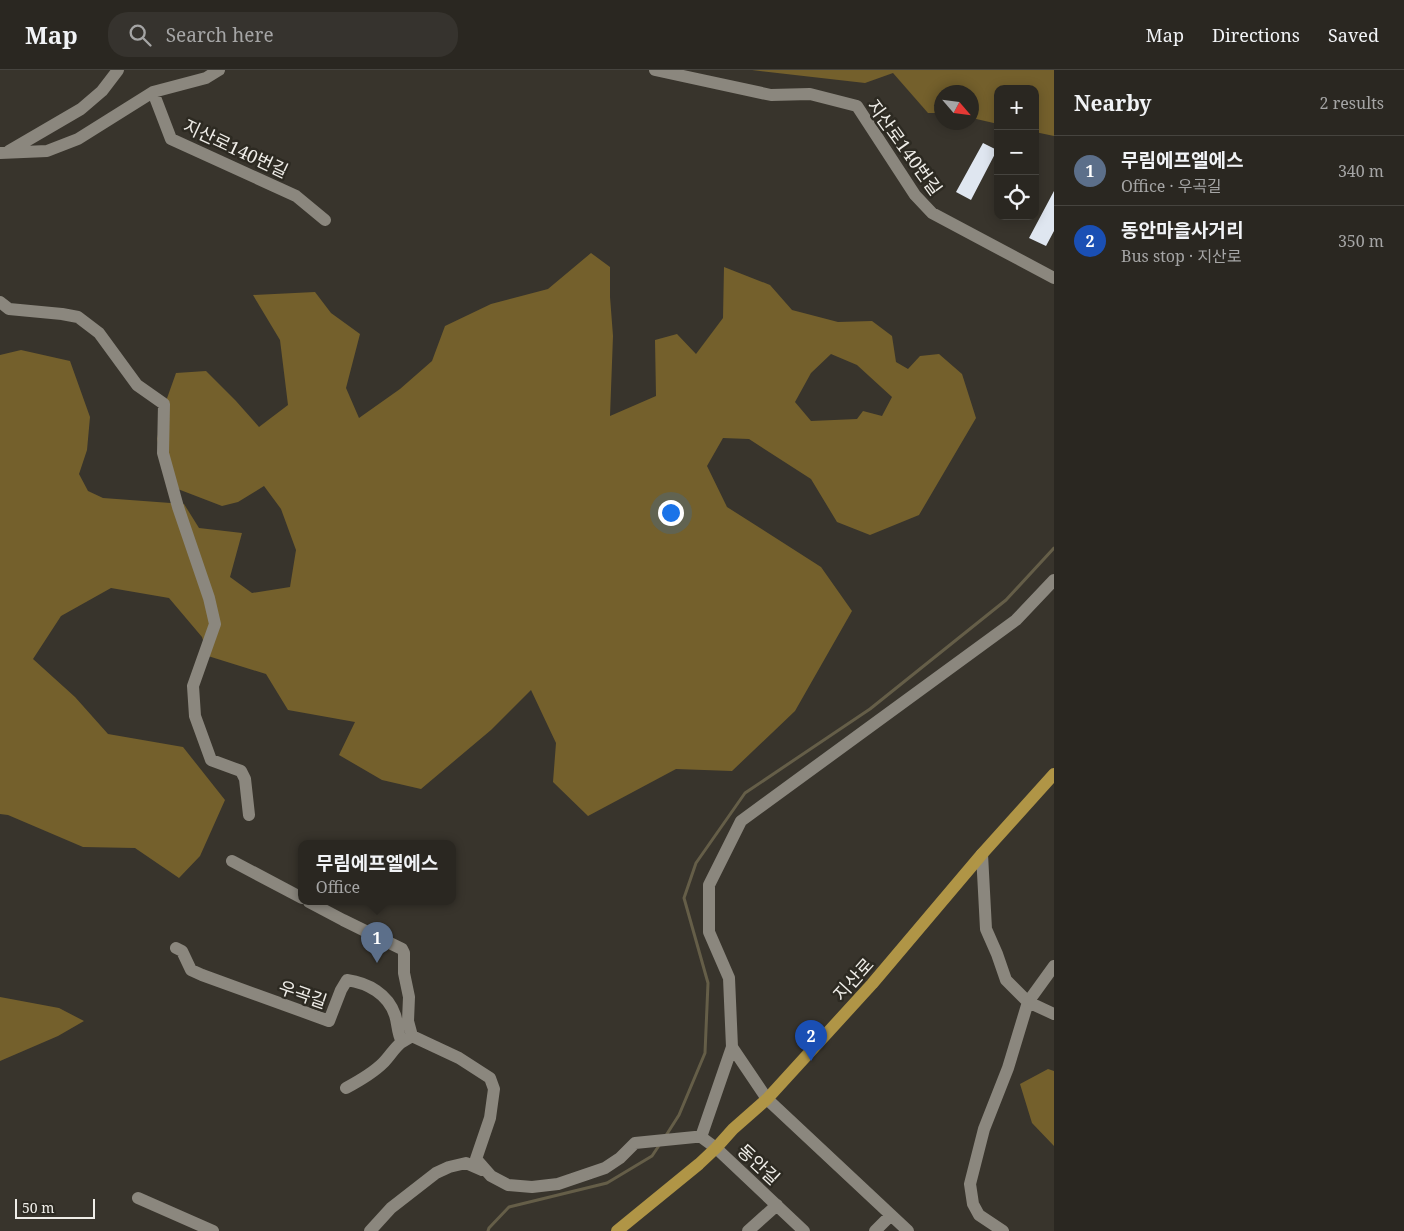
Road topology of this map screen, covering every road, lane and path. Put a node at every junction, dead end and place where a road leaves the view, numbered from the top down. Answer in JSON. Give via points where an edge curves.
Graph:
{"nodes":[{"id":1,"x":118,"y":70,"type":"edge"},
{"id":2,"x":219,"y":70,"type":"edge"},
{"id":3,"x":655,"y":70,"type":"edge"},
{"id":4,"x":152,"y":92,"type":"junction"},
{"id":5,"x":3,"y":152,"type":"edge"},
{"id":6,"x":325,"y":220,"type":"dead end"},
{"id":7,"x":1054,"y":278,"type":"edge"},
{"id":8,"x":0,"y":302,"type":"edge"},
{"id":9,"x":1054,"y":580,"type":"edge"},
{"id":10,"x":1054,"y":774,"type":"edge"},
{"id":11,"x":249,"y":815,"type":"dead end"},
{"id":12,"x":982,"y":854,"type":"junction"},
{"id":13,"x":232,"y":860,"type":"dead end"},
{"id":14,"x":298,"y":896,"type":"edge"},
{"id":15,"x":315,"y":905,"type":"edge"},
{"id":16,"x":176,"y":948,"type":"dead end"},
{"id":17,"x":1054,"y":966,"type":"edge"},
{"id":18,"x":1028,"y":1002,"type":"junction"},
{"id":19,"x":1054,"y":1014,"type":"edge"},
{"id":20,"x":407,"y":1039,"type":"junction"},
{"id":21,"x":732,"y":1047,"type":"junction"},
{"id":22,"x":346,"y":1088,"type":"dead end"},
{"id":23,"x":767,"y":1099,"type":"junction"},
{"id":24,"x":698,"y":1137,"type":"junction"},
{"id":25,"x":716,"y":1148,"type":"junction"},
{"id":26,"x":490,"y":1176,"type":"junction"},
{"id":27,"x":138,"y":1198,"type":"dead end"},
{"id":28,"x":777,"y":1205,"type":"junction"},
{"id":29,"x":891,"y":1215,"type":"junction"},
{"id":30,"x":213,"y":1231,"type":"edge"},
{"id":31,"x":370,"y":1231,"type":"edge"},
{"id":32,"x":617,"y":1231,"type":"edge"},
{"id":33,"x":748,"y":1231,"type":"edge"},
{"id":34,"x":804,"y":1231,"type":"edge"},
{"id":35,"x":875,"y":1231,"type":"edge"},
{"id":36,"x":908,"y":1231,"type":"edge"},
{"id":37,"x":1003,"y":1231,"type":"edge"}],
"edges":[{"from":1,"to":5,"type":"street","via":[[102,91],[81,109]]},
{"from":2,"to":4,"type":"street","via":[[206,78]]},
{"from":3,"to":7,"type":"street","name":"지산로140번길","via":[[771,96],[810,94],[857,106],[915,195],[932,213]]},
{"from":4,"to":5,"type":"street","via":[[78,139],[47,151]]},
{"from":4,"to":6,"type":"street","name":"지산로140번길","via":[[171,139],[296,196]]},
{"from":8,"to":11,"type":"street","via":[[9,309],[78,317],[99,333],[137,384],[164,404],[163,453],[215,624],[192,686],[194,716],[211,760],[241,771],[245,779]]},
{"from":9,"to":21,"type":"street","via":[[1016,620],[741,821],[708,885],[709,932],[728,978]]},
{"from":10,"to":12,"type":"main road","name":"지산로"},
{"from":12,"to":18,"type":"street","via":[[986,929],[1006,980]]},
{"from":12,"to":23,"type":"main road","name":"지산로","via":[[872,984]]},
{"from":13,"to":14,"type":"street"},
{"from":15,"to":20,"type":"street","via":[[402,949],[410,997]]},
{"from":16,"to":20,"type":"street","name":"우곡길","via":[[182,951],[191,970],[329,1021],[347,980],[366,985],[391,1004],[398,1034]]},
{"from":17,"to":18,"type":"street"},
{"from":18,"to":19,"type":"street"},
{"from":18,"to":37,"type":"street","via":[[1008,1068],[984,1129],[970,1184],[973,1204],[979,1215]]},
{"from":20,"to":22,"type":"street","via":[[382,1064]]},
{"from":20,"to":26,"type":"street","via":[[459,1058],[490,1078],[494,1089],[490,1118],[476,1159]]},
{"from":21,"to":23,"type":"street"},
{"from":21,"to":24,"type":"street"},
{"from":23,"to":25,"type":"main road","name":"지산로","via":[[733,1128]]},
{"from":23,"to":29,"type":"street"},
{"from":24,"to":25,"type":"street"},
{"from":24,"to":26,"type":"street","via":[[634,1143],[605,1168],[558,1184],[508,1185]]},
{"from":25,"to":28,"type":"street","name":"동안길"},
{"from":25,"to":32,"type":"main road","name":"지산로"},
{"from":26,"to":31,"type":"street","via":[[466,1163],[449,1166],[391,1208]]},
{"from":27,"to":30,"type":"street"},
{"from":28,"to":33,"type":"street","name":"동안길"},
{"from":28,"to":34,"type":"street","name":"동안길"},
{"from":29,"to":35,"type":"street"},
{"from":29,"to":36,"type":"street"}]}
